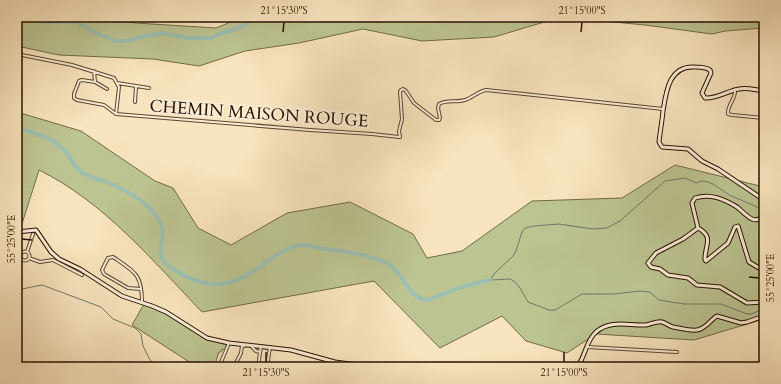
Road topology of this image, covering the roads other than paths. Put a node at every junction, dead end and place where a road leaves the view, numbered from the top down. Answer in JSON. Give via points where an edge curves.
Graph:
{"nodes":[{"id":1,"x":17,"y":54,"type":"edge"},
{"id":2,"x":94,"y":71,"type":"junction"},
{"id":3,"x":95,"y":82,"type":"junction"},
{"id":4,"x":117,"y":83,"type":"junction"},
{"id":5,"x":136,"y":87,"type":"junction"},
{"id":6,"x":149,"y":88,"type":"dead end"},
{"id":7,"x":107,"y":89,"type":"dead end"},
{"id":8,"x":735,"y":90,"type":"junction"},
{"id":9,"x":764,"y":91,"type":"edge"},
{"id":10,"x":135,"y":102,"type":"dead end"},
{"id":11,"x":664,"y":109,"type":"junction"},
{"id":12,"x":116,"y":114,"type":"junction"},
{"id":13,"x":764,"y":118,"type":"edge"},
{"id":14,"x":764,"y":200,"type":"edge"},
{"id":15,"x":764,"y":217,"type":"edge"},
{"id":16,"x":698,"y":228,"type":"junction"},
{"id":17,"x":17,"y":232,"type":"edge"},
{"id":18,"x":34,"y":232,"type":"junction"},
{"id":19,"x":17,"y":249,"type":"edge"},
{"id":20,"x":27,"y":252,"type":"junction"},
{"id":21,"x":21,"y":253,"type":"junction"},
{"id":22,"x":21,"y":258,"type":"junction"},
{"id":23,"x":29,"y":258,"type":"junction"},
{"id":24,"x":17,"y":260,"type":"edge"},
{"id":25,"x":764,"y":272,"type":"edge"},
{"id":26,"x":82,"y":275,"type":"dead end"},
{"id":27,"x":141,"y":289,"type":"junction"},
{"id":28,"x":142,"y":302,"type":"junction"},
{"id":29,"x":764,"y":302,"type":"edge"},
{"id":30,"x":764,"y":316,"type":"edge"},
{"id":31,"x":229,"y":342,"type":"junction"},
{"id":32,"x":261,"y":346,"type":"junction"},
{"id":33,"x":270,"y":347,"type":"junction"},
{"id":34,"x":586,"y":347,"type":"junction"},
{"id":35,"x":260,"y":352,"type":"junction"},
{"id":36,"x":677,"y":352,"type":"dead end"},
{"id":37,"x":219,"y":367,"type":"edge"},
{"id":38,"x":234,"y":367,"type":"edge"},
{"id":39,"x":258,"y":367,"type":"edge"},
{"id":40,"x":267,"y":367,"type":"edge"},
{"id":41,"x":354,"y":367,"type":"edge"},
{"id":42,"x":466,"y":367,"type":"edge"},
{"id":43,"x":473,"y":367,"type":"edge"},
{"id":44,"x":577,"y":367,"type":"edge"}],
"edges":[{"from":1,"to":2,"type":"street","via":[[63,62]]},
{"from":2,"to":3,"type":"street"},
{"from":2,"to":4,"type":"street","via":[[114,78]]},
{"from":3,"to":7,"type":"street"},
{"from":3,"to":12,"type":"street","name":"CHEMIN MAISON ROUGE","via":[[79,81],[74,98],[104,105]]},
{"from":4,"to":5,"type":"street"},
{"from":4,"to":12,"type":"street"},
{"from":5,"to":6,"type":"street"},
{"from":5,"to":10,"type":"street"},
{"from":8,"to":9,"type":"main road","via":[[749,88]]},
{"from":8,"to":11,"type":"main road","via":[[717,97],[704,98],[702,93],[710,70],[686,67],[671,79],[666,91]]},
{"from":8,"to":13,"type":"street","via":[[728,114]]},
{"from":11,"to":12,"type":"street","name":"CHEMIN MAISON ROUGE","via":[[486,90],[467,100],[439,104],[440,118],[436,120],[414,103],[403,89],[400,92],[400,137]]},
{"from":11,"to":14,"type":"main road","via":[[659,142],[661,147],[688,149],[702,161]]},
{"from":15,"to":16,"type":"main road","via":[[752,219],[737,207],[719,198],[698,197],[693,199],[692,203]]},
{"from":16,"to":25,"type":"main road","via":[[708,240],[704,258],[706,261],[728,243],[735,226],[738,226],[749,262]]},
{"from":16,"to":29,"type":"main road","via":[[656,253],[650,259],[649,266],[668,275],[688,278],[697,285],[720,287],[747,303]]},
{"from":17,"to":18,"type":"main road"},
{"from":18,"to":20,"type":"street"},
{"from":18,"to":28,"type":"main road","via":[[59,259],[120,294]]},
{"from":19,"to":21,"type":"street"},
{"from":20,"to":21,"type":"street"},
{"from":20,"to":23,"type":"street"},
{"from":21,"to":22,"type":"street"},
{"from":22,"to":23,"type":"street","via":[[24,261]]},
{"from":22,"to":24,"type":"street"},
{"from":23,"to":26,"type":"street","via":[[40,262],[53,260]]},
{"from":27,"to":27,"type":"street","via":[[135,272],[113,257],[108,258],[102,270],[104,274],[128,288]]},
{"from":27,"to":28,"type":"street"},
{"from":28,"to":31,"type":"main road","via":[[166,312],[208,338]]},
{"from":30,"to":34,"type":"main road","via":[[741,323],[717,316],[699,330],[672,327],[662,322],[644,325],[621,323],[610,325],[595,333]]},
{"from":31,"to":32,"type":"main road"},
{"from":31,"to":37,"type":"street"},
{"from":32,"to":33,"type":"main road"},
{"from":32,"to":35,"type":"street"},
{"from":33,"to":40,"type":"street"},
{"from":33,"to":41,"type":"main road"},
{"from":34,"to":36,"type":"street"},
{"from":34,"to":44,"type":"main road","via":[[584,357]]},
{"from":35,"to":38,"type":"street","via":[[253,347],[242,346]]},
{"from":35,"to":39,"type":"street"},
{"from":42,"to":43,"type":"street"}]}
